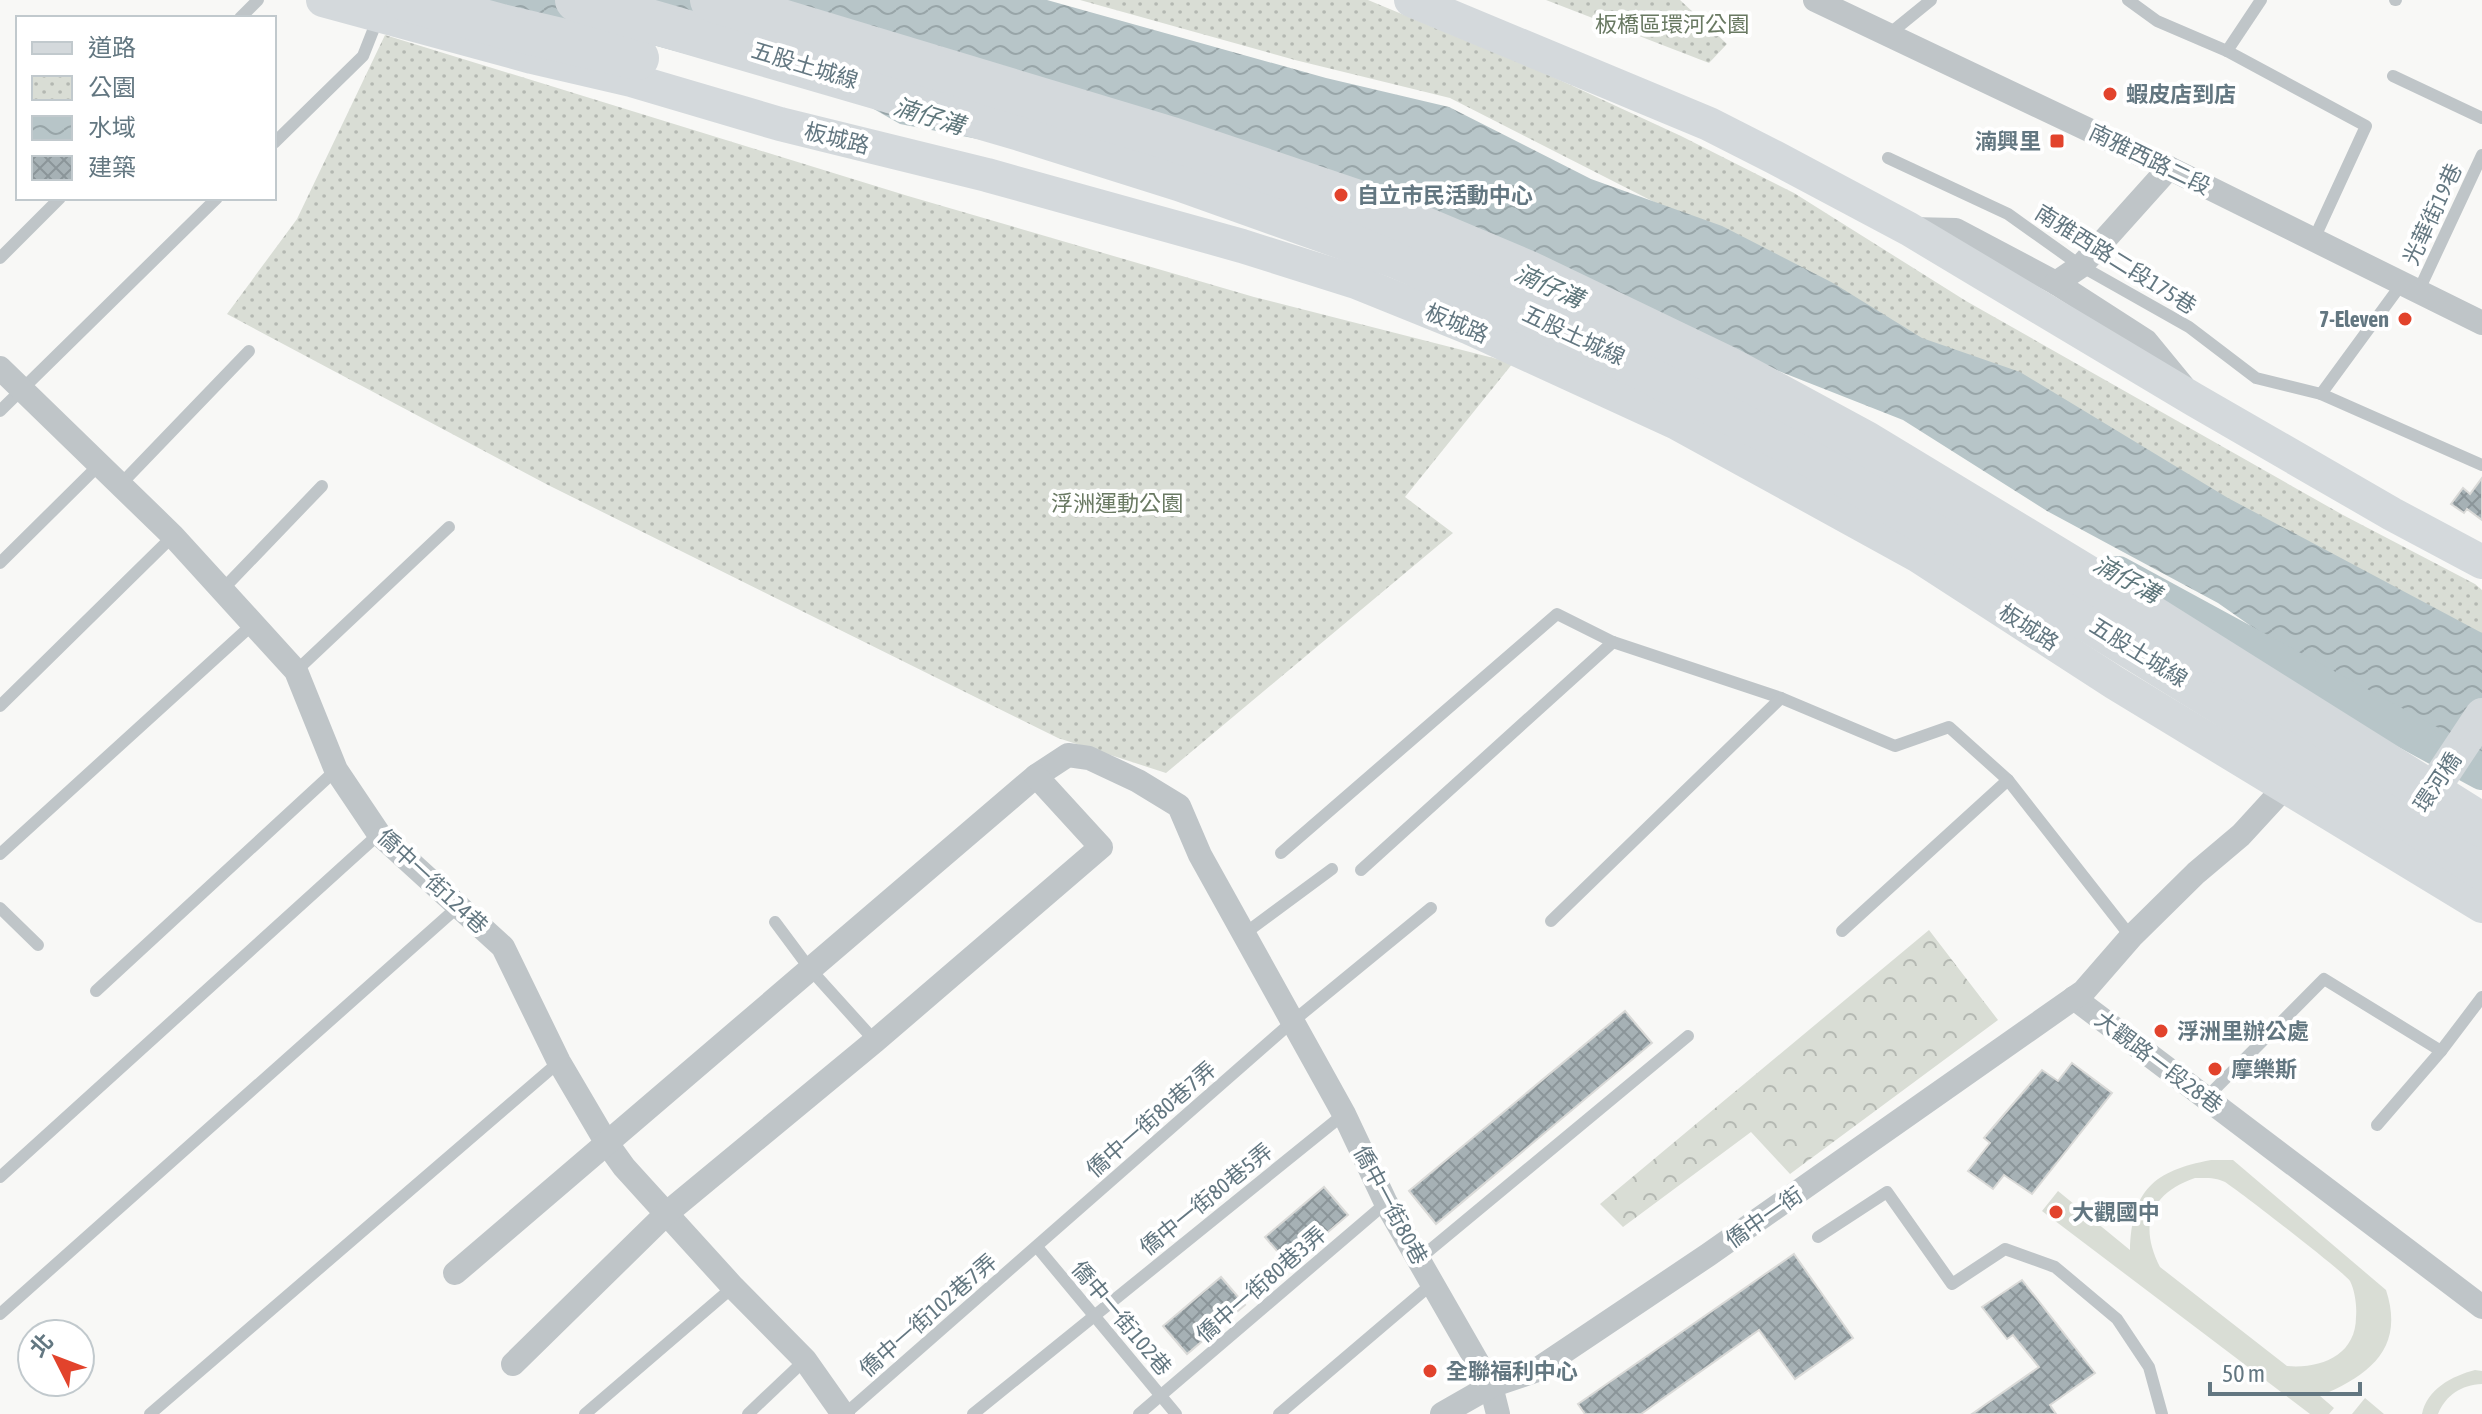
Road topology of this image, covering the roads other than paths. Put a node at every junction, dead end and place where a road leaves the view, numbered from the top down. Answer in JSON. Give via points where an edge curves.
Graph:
{"nodes":[{"id":1,"x":258,"y":0,"type":"edge"},
{"id":2,"x":323,"y":0,"type":"edge"},
{"id":3,"x":446,"y":0,"type":"edge"},
{"id":4,"x":577,"y":0,"type":"edge"},
{"id":5,"x":628,"y":0,"type":"edge"},
{"id":6,"x":652,"y":0,"type":"edge"},
{"id":7,"x":712,"y":0,"type":"edge"},
{"id":8,"x":1411,"y":0,"type":"edge"},
{"id":9,"x":1815,"y":0,"type":"edge"},
{"id":10,"x":1931,"y":0,"type":"edge"},
{"id":11,"x":2128,"y":0,"type":"edge"},
{"id":12,"x":2261,"y":0,"type":"edge"},
{"id":13,"x":394,"y":8,"type":"edge"},
{"id":14,"x":242,"y":16,"type":"edge"},
{"id":15,"x":1888,"y":35,"type":"junction"},
{"id":16,"x":2227,"y":51,"type":"junction"},
{"id":17,"x":620,"y":59,"type":"junction"},
{"id":18,"x":2393,"y":76,"type":"dead end"},
{"id":19,"x":2482,"y":118,"type":"edge"},
{"id":20,"x":276,"y":141,"type":"edge"},
{"id":21,"x":2482,"y":155,"type":"edge"},
{"id":22,"x":1888,"y":158,"type":"dead end"},
{"id":23,"x":2169,"y":168,"type":"junction"},
{"id":24,"x":58,"y":200,"type":"edge"},
{"id":25,"x":215,"y":200,"type":"edge"},
{"id":26,"x":1909,"y":229,"type":"junction"},
{"id":27,"x":2314,"y":239,"type":"junction"},
{"id":28,"x":0,"y":258,"type":"edge"},
{"id":29,"x":2081,"y":266,"type":"junction"},
{"id":30,"x":2056,"y":283,"type":"junction"},
{"id":31,"x":2411,"y":286,"type":"junction"},
{"id":32,"x":2482,"y":323,"type":"edge"},
{"id":33,"x":249,"y":351,"type":"dead end"},
{"id":34,"x":0,"y":368,"type":"edge"},
{"id":35,"x":22,"y":389,"type":"junction"},
{"id":36,"x":2321,"y":394,"type":"junction"},
{"id":37,"x":2193,"y":399,"type":"junction"},
{"id":38,"x":0,"y":411,"type":"edge"},
{"id":39,"x":99,"y":465,"type":"junction"},
{"id":40,"x":2482,"y":465,"type":"edge"},
{"id":41,"x":120,"y":485,"type":"junction"},
{"id":42,"x":322,"y":486,"type":"dead end"},
{"id":43,"x":449,"y":527,"type":"dead end"},
{"id":44,"x":173,"y":536,"type":"junction"},
{"id":45,"x":2482,"y":562,"type":"edge"},
{"id":46,"x":0,"y":563,"type":"edge"},
{"id":47,"x":222,"y":590,"type":"junction"},
{"id":48,"x":253,"y":624,"type":"junction"},
{"id":49,"x":1613,"y":642,"type":"junction"},
{"id":50,"x":296,"y":671,"type":"junction"},
{"id":51,"x":1781,"y":698,"type":"junction"},
{"id":52,"x":0,"y":706,"type":"edge"},
{"id":53,"x":2482,"y":715,"type":"edge"},
{"id":54,"x":336,"y":770,"type":"junction"},
{"id":55,"x":1036,"y":776,"type":"junction"},
{"id":56,"x":2008,"y":780,"type":"junction"},
{"id":57,"x":2284,"y":788,"type":"junction"},
{"id":58,"x":2482,"y":825,"type":"edge"},
{"id":59,"x":379,"y":834,"type":"junction"},
{"id":60,"x":2393,"y":850,"type":"junction"},
{"id":61,"x":1281,"y":853,"type":"dead end"},
{"id":62,"x":0,"y":854,"type":"edge"},
{"id":63,"x":2482,"y":868,"type":"edge"},
{"id":64,"x":1332,"y":869,"type":"dead end"},
{"id":65,"x":1361,"y":870,"type":"dead end"},
{"id":66,"x":460,"y":905,"type":"junction"},
{"id":67,"x":2482,"y":906,"type":"edge"},
{"id":68,"x":0,"y":908,"type":"edge"},
{"id":69,"x":1431,"y":908,"type":"dead end"},
{"id":70,"x":1551,"y":921,"type":"dead end"},
{"id":71,"x":775,"y":922,"type":"dead end"},
{"id":72,"x":1842,"y":931,"type":"dead end"},
{"id":73,"x":1244,"y":934,"type":"junction"},
{"id":74,"x":2131,"y":937,"type":"junction"},
{"id":75,"x":38,"y":945,"type":"dead end"},
{"id":76,"x":810,"y":969,"type":"junction"},
{"id":77,"x":96,"y":991,"type":"dead end"},
{"id":78,"x":2482,"y":997,"type":"edge"},
{"id":79,"x":2074,"y":998,"type":"junction"},
{"id":80,"x":1292,"y":1022,"type":"junction"},
{"id":81,"x":1688,"y":1036,"type":"dead end"},
{"id":82,"x":875,"y":1041,"type":"junction"},
{"id":83,"x":2441,"y":1051,"type":"junction"},
{"id":84,"x":559,"y":1062,"type":"junction"},
{"id":85,"x":2206,"y":1098,"type":"junction"},
{"id":86,"x":1344,"y":1114,"type":"junction"},
{"id":87,"x":2377,"y":1125,"type":"dead end"},
{"id":88,"x":606,"y":1142,"type":"junction"},
{"id":89,"x":0,"y":1177,"type":"edge"},
{"id":90,"x":1386,"y":1203,"type":"junction"},
{"id":91,"x":667,"y":1213,"type":"junction"},
{"id":92,"x":1818,"y":1237,"type":"dead end"},
{"id":93,"x":1037,"y":1247,"type":"junction"},
{"id":94,"x":1419,"y":1259,"type":"junction"},
{"id":95,"x":455,"y":1273,"type":"dead end"},
{"id":96,"x":1433,"y":1283,"type":"junction"},
{"id":97,"x":733,"y":1287,"type":"junction"},
{"id":98,"x":2482,"y":1307,"type":"edge"},
{"id":99,"x":0,"y":1314,"type":"edge"},
{"id":100,"x":1094,"y":1315,"type":"junction"},
{"id":101,"x":805,"y":1360,"type":"junction"},
{"id":102,"x":513,"y":1364,"type":"dead end"},
{"id":103,"x":1491,"y":1386,"type":"junction"},
{"id":104,"x":1161,"y":1396,"type":"junction"},
{"id":105,"x":150,"y":1414,"type":"edge"},
{"id":106,"x":585,"y":1414,"type":"edge"},
{"id":107,"x":748,"y":1414,"type":"edge"},
{"id":108,"x":844,"y":1414,"type":"edge"},
{"id":109,"x":973,"y":1414,"type":"edge"},
{"id":110,"x":1139,"y":1414,"type":"edge"},
{"id":111,"x":1176,"y":1414,"type":"edge"},
{"id":112,"x":1279,"y":1414,"type":"edge"},
{"id":113,"x":1442,"y":1414,"type":"edge"},
{"id":114,"x":1498,"y":1414,"type":"edge"},
{"id":115,"x":2162,"y":1414,"type":"edge"}],
"edges":[{"from":1,"to":14,"type":"lane"},
{"from":2,"to":13,"type":"street"},
{"from":3,"to":17,"type":"lane","via":[[564,33]]},
{"from":4,"to":63,"type":"highway","name":"五股土城線","via":[[1182,180],[1398,257],[1571,332],[1787,441],[2064,605]]},
{"from":5,"to":17,"type":"street"},
{"from":6,"to":17,"type":"street"},
{"from":7,"to":58,"type":"highway","name":"五股土城線","via":[[1172,139],[1370,206],[1529,273],[1729,369],[1864,442]]},
{"from":8,"to":26,"type":"street","via":[[1709,124]]},
{"from":9,"to":15,"type":"street","name":"南雅西路二段"},
{"from":10,"to":15,"type":"lane"},
{"from":11,"to":16,"type":"lane","via":[[2157,21]]},
{"from":12,"to":16,"type":"lane"},
{"from":13,"to":17,"type":"highway","via":[[501,26]]},
{"from":13,"to":20,"type":"lane","via":[[363,56]]},
{"from":15,"to":23,"type":"street","name":"南雅西路二段"},
{"from":16,"to":27,"type":"lane","via":[[2366,126]]},
{"from":17,"to":57,"type":"street","name":"板城路","via":[[780,124],[1242,246],[1356,282],[1470,328],[1677,423],[1917,555]]},
{"from":18,"to":19,"type":"lane"},
{"from":21,"to":31,"type":"lane","name":"光華街19巷"},
{"from":22,"to":29,"type":"lane","name":"南雅西路二段175巷","via":[[2008,214]]},
{"from":23,"to":27,"type":"street","name":"南雅西路二段"},
{"from":23,"to":29,"type":"street"},
{"from":24,"to":28,"type":"lane"},
{"from":25,"to":35,"type":"lane"},
{"from":26,"to":30,"type":"street","via":[[1956,230]]},
{"from":26,"to":37,"type":"street"},
{"from":27,"to":31,"type":"street","name":"南雅西路二段"},
{"from":29,"to":30,"type":"street"},
{"from":29,"to":36,"type":"lane","name":"南雅西路二段175巷","via":[[2189,327],[2256,378]]},
{"from":30,"to":37,"type":"street","via":[[2146,341]]},
{"from":31,"to":32,"type":"street","name":"南雅西路二段"},
{"from":31,"to":36,"type":"lane","name":"光華街19巷"},
{"from":33,"to":41,"type":"lane"},
{"from":34,"to":35,"type":"street","name":"僑中一街124巷"},
{"from":35,"to":38,"type":"lane"},
{"from":35,"to":39,"type":"street","name":"僑中一街124巷"},
{"from":36,"to":40,"type":"lane","name":"南雅西路二段175巷"},
{"from":37,"to":45,"type":"street"},
{"from":39,"to":41,"type":"street","name":"僑中一街124巷"},
{"from":39,"to":46,"type":"lane"},
{"from":41,"to":44,"type":"street","name":"僑中一街124巷"},
{"from":42,"to":47,"type":"lane"},
{"from":43,"to":50,"type":"lane"},
{"from":44,"to":47,"type":"street","name":"僑中一街124巷"},
{"from":44,"to":52,"type":"lane"},
{"from":47,"to":48,"type":"street","name":"僑中一街124巷"},
{"from":48,"to":50,"type":"street","name":"僑中一街124巷"},
{"from":48,"to":62,"type":"lane"},
{"from":49,"to":51,"type":"lane"},
{"from":49,"to":61,"type":"lane","via":[[1557,614]]},
{"from":49,"to":65,"type":"lane"},
{"from":50,"to":54,"type":"street","name":"僑中一街124巷"},
{"from":51,"to":56,"type":"lane","via":[[1895,746],[1949,727]]},
{"from":51,"to":70,"type":"lane"},
{"from":53,"to":60,"type":"street","name":"環河橋"},
{"from":54,"to":59,"type":"street","name":"僑中一街124巷"},
{"from":54,"to":77,"type":"lane"},
{"from":55,"to":73,"type":"street","name":"僑中一街80巷","via":[[1068,755],[1089,758],[1179,806]]},
{"from":55,"to":76,"type":"street","name":"僑中一街80巷"},
{"from":55,"to":82,"type":"street","via":[[1101,847]]},
{"from":56,"to":72,"type":"lane"},
{"from":56,"to":74,"type":"lane"},
{"from":57,"to":60,"type":"street","name":"板城路"},
{"from":57,"to":74,"type":"street","name":"大觀路一段28巷"},
{"from":59,"to":66,"type":"street","name":"僑中一街124巷"},
{"from":59,"to":89,"type":"lane"},
{"from":60,"to":67,"type":"street","name":"板城路"},
{"from":64,"to":73,"type":"lane"},
{"from":66,"to":84,"type":"street","name":"僑中一街124巷","via":[[503,947]]},
{"from":66,"to":99,"type":"lane"},
{"from":68,"to":75,"type":"lane"},
{"from":69,"to":80,"type":"lane","name":"僑中一街80巷7弄"},
{"from":71,"to":76,"type":"lane"},
{"from":73,"to":80,"type":"street","name":"僑中一街80巷"},
{"from":74,"to":79,"type":"street","name":"大觀路一段28巷"},
{"from":76,"to":82,"type":"lane"},
{"from":76,"to":88,"type":"street","name":"僑中一街80巷"},
{"from":78,"to":83,"type":"lane"},
{"from":79,"to":85,"type":"street","name":"大觀路一段28巷"},
{"from":79,"to":103,"type":"street","name":"僑中一街","via":[[1560,1355],[1535,1371]]},
{"from":80,"to":86,"type":"street","name":"僑中一街80巷"},
{"from":80,"to":93,"type":"lane","name":"僑中一街80巷7弄"},
{"from":81,"to":94,"type":"lane"},
{"from":82,"to":91,"type":"street"},
{"from":83,"to":85,"type":"lane","via":[[2324,979]]},
{"from":83,"to":87,"type":"lane"},
{"from":84,"to":88,"type":"street","name":"僑中一街124巷"},
{"from":84,"to":105,"type":"lane"},
{"from":85,"to":98,"type":"street","name":"大觀路一段28巷"},
{"from":86,"to":90,"type":"street","name":"僑中一街80巷"},
{"from":86,"to":100,"type":"lane","name":"僑中一街80巷5弄"},
{"from":88,"to":91,"type":"street","name":"僑中一街124巷"},
{"from":88,"to":95,"type":"street","name":"僑中一街80巷"},
{"from":90,"to":94,"type":"street","name":"僑中一街80巷"},
{"from":90,"to":104,"type":"lane","name":"僑中一街80巷3弄"},
{"from":91,"to":97,"type":"street","name":"僑中一街124巷"},
{"from":91,"to":102,"type":"street"},
{"from":92,"to":115,"type":"lane","via":[[1887,1192],[1952,1284],[2005,1249],[2055,1267],[2117,1319],[2149,1367]]},
{"from":93,"to":100,"type":"lane","name":"僑中一街102巷"},
{"from":93,"to":108,"type":"lane","name":"僑中一街102巷7弄"},
{"from":94,"to":96,"type":"street","name":"僑中一街80巷"},
{"from":96,"to":103,"type":"street","name":"僑中一街80巷"},
{"from":96,"to":112,"type":"lane"},
{"from":97,"to":101,"type":"street","name":"僑中一街124巷"},
{"from":97,"to":106,"type":"lane"},
{"from":100,"to":104,"type":"lane","name":"僑中一街102巷"},
{"from":100,"to":109,"type":"lane","name":"僑中一街80巷5弄"},
{"from":101,"to":107,"type":"lane"},
{"from":101,"to":108,"type":"street","name":"僑中一街124巷"},
{"from":103,"to":113,"type":"street","name":"僑中一街"},
{"from":103,"to":114,"type":"street","name":"僑中一街80巷"},
{"from":104,"to":110,"type":"lane","name":"僑中一街80巷3弄"},
{"from":104,"to":111,"type":"lane","name":"僑中一街102巷"}]}
